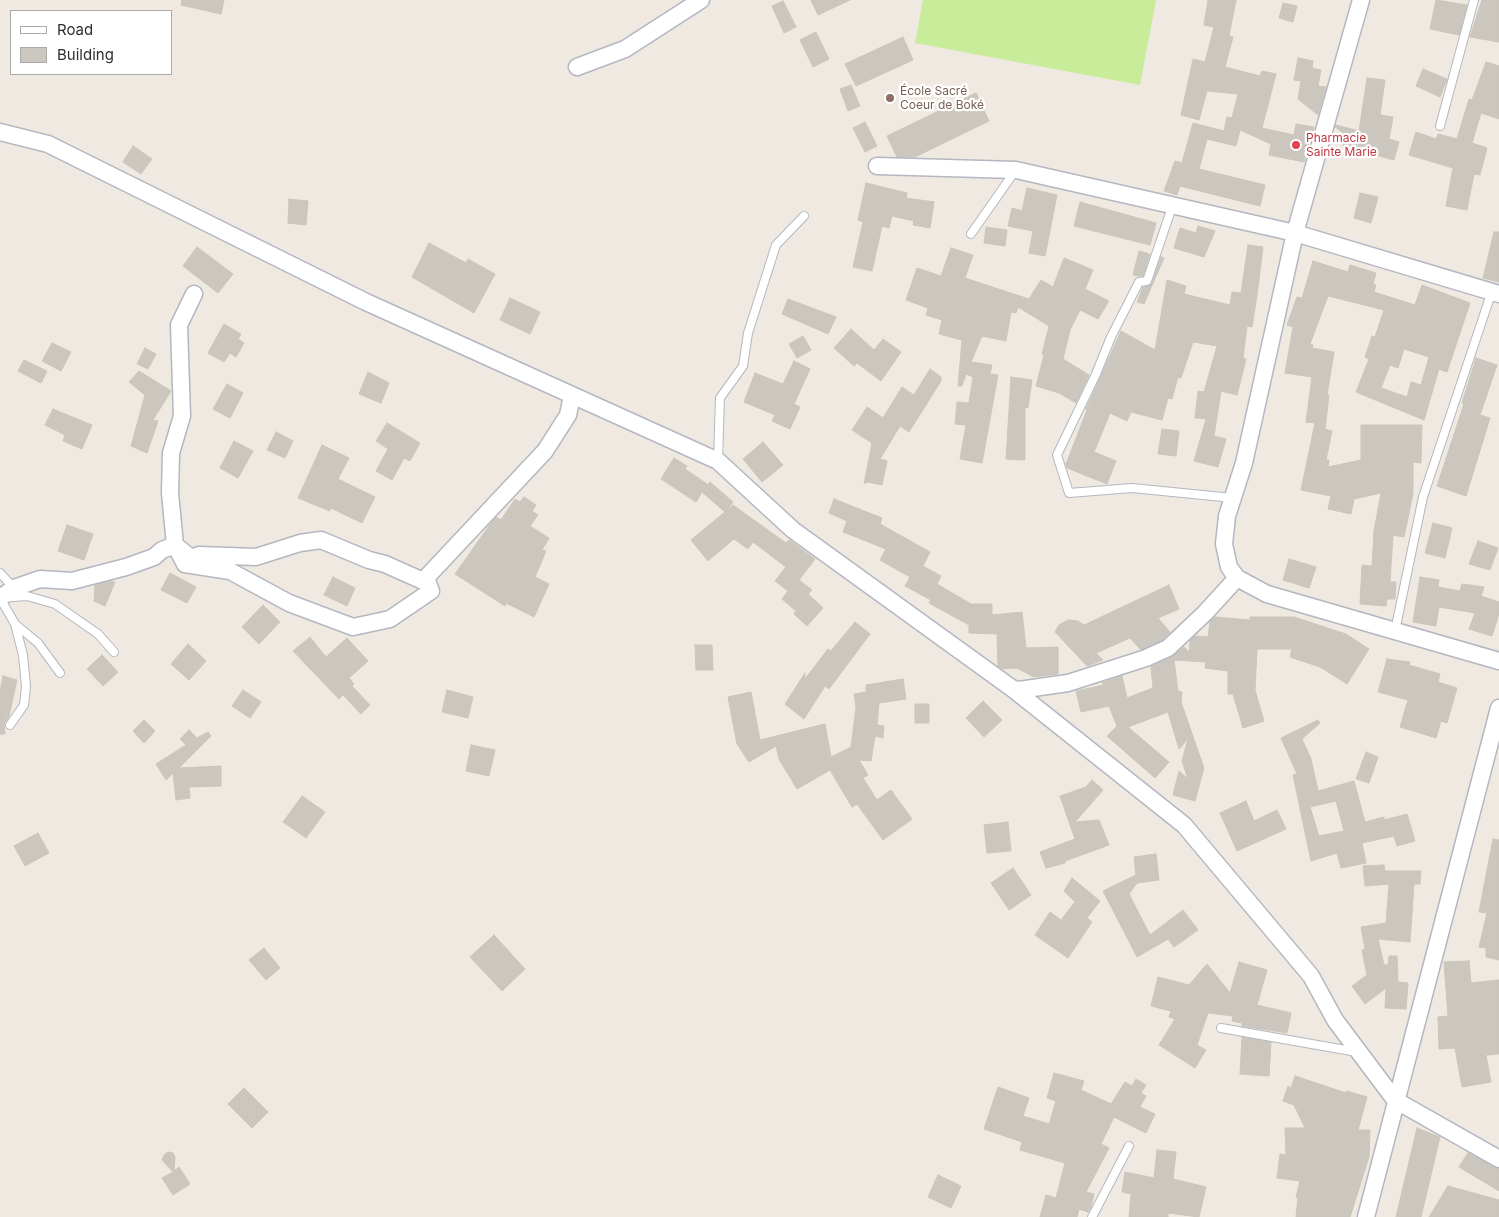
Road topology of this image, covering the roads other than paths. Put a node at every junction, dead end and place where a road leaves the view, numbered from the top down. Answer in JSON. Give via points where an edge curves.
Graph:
{"nodes":[{"id":1,"x":701,"y":0,"type":"edge"},
{"id":2,"x":1361,"y":0,"type":"edge"},
{"id":3,"x":1474,"y":0,"type":"edge"},
{"id":4,"x":577,"y":67,"type":"dead end"},
{"id":5,"x":1440,"y":126,"type":"dead end"},
{"id":6,"x":0,"y":132,"type":"edge"},
{"id":7,"x":877,"y":166,"type":"dead end"},
{"id":8,"x":1016,"y":170,"type":"junction"},
{"id":9,"x":1172,"y":207,"type":"junction"},
{"id":10,"x":804,"y":216,"type":"dead end"},
{"id":11,"x":1295,"y":233,"type":"junction"},
{"id":12,"x":970,"y":234,"type":"dead end"},
{"id":13,"x":1495,"y":292,"type":"edge"},
{"id":14,"x":194,"y":294,"type":"dead end"},
{"id":15,"x":572,"y":396,"type":"junction"},
{"id":16,"x":718,"y":461,"type":"junction"},
{"id":17,"x":1233,"y":498,"type":"junction"},
{"id":18,"x":175,"y":545,"type":"junction"},
{"id":19,"x":0,"y":573,"type":"edge"},
{"id":20,"x":1237,"y":578,"type":"junction"},
{"id":21,"x":423,"y":581,"type":"junction"},
{"id":22,"x":14,"y":588,"type":"junction"},
{"id":23,"x":0,"y":598,"type":"edge"},
{"id":24,"x":15,"y":624,"type":"junction"},
{"id":25,"x":1395,"y":631,"type":"junction"},
{"id":26,"x":114,"y":652,"type":"dead end"},
{"id":27,"x":1499,"y":662,"type":"edge"},
{"id":28,"x":60,"y":673,"type":"dead end"},
{"id":29,"x":1012,"y":689,"type":"junction"},
{"id":30,"x":1499,"y":708,"type":"edge"},
{"id":31,"x":10,"y":725,"type":"dead end"},
{"id":32,"x":1221,"y":1028,"type":"dead end"},
{"id":33,"x":1358,"y":1052,"type":"junction"},
{"id":34,"x":1395,"y":1100,"type":"junction"},
{"id":35,"x":1129,"y":1146,"type":"dead end"},
{"id":36,"x":1499,"y":1159,"type":"edge"},
{"id":37,"x":1092,"y":1217,"type":"edge"},
{"id":38,"x":1366,"y":1217,"type":"edge"}],
"edges":[{"from":1,"to":4,"type":"street","via":[[625,49]]},
{"from":2,"to":11,"type":"street"},
{"from":3,"to":5,"type":"lane"},
{"from":6,"to":15,"type":"street","via":[[48,144],[366,302]]},
{"from":7,"to":8,"type":"street"},
{"from":8,"to":9,"type":"street"},
{"from":8,"to":12,"type":"lane"},
{"from":9,"to":11,"type":"street"},
{"from":9,"to":17,"type":"lane","via":[[1146,282],[1139,282],[1057,455],[1069,493],[1132,488]]},
{"from":10,"to":16,"type":"lane","via":[[776,245],[748,333],[743,366],[720,398]]},
{"from":11,"to":13,"type":"street"},
{"from":11,"to":17,"type":"street","via":[[1244,463]]},
{"from":13,"to":25,"type":"lane","via":[[1423,497]]},
{"from":14,"to":18,"type":"street","via":[[179,325],[182,416],[171,453],[170,483]]},
{"from":15,"to":16,"type":"street"},
{"from":15,"to":21,"type":"street","via":[[568,415],[544,451]]},
{"from":16,"to":29,"type":"street","via":[[793,530]]},
{"from":17,"to":20,"type":"street","via":[[1224,544],[1229,567]]},
{"from":18,"to":21,"type":"street","via":[[191,558],[199,555],[256,557],[321,540]]},
{"from":18,"to":21,"type":"street","via":[[185,564],[230,570],[289,603],[353,627],[390,619],[431,591],[428,582]]},
{"from":18,"to":22,"type":"street","via":[[126,567],[72,581],[40,579]]},
{"from":19,"to":22,"type":"lane"},
{"from":20,"to":25,"type":"street","via":[[1267,594]]},
{"from":20,"to":29,"type":"street","via":[[1168,648],[1068,683]]},
{"from":22,"to":23,"type":"street"},
{"from":23,"to":24,"type":"lane"},
{"from":23,"to":26,"type":"lane","via":[[27,596],[54,604],[98,634]]},
{"from":24,"to":28,"type":"lane","via":[[38,643]]},
{"from":24,"to":31,"type":"lane","via":[[26,686],[24,705]]},
{"from":25,"to":27,"type":"street"},
{"from":29,"to":33,"type":"street","via":[[1184,825],[1311,976],[1335,1020]]},
{"from":30,"to":34,"type":"street"},
{"from":32,"to":33,"type":"lane"},
{"from":33,"to":34,"type":"street"},
{"from":34,"to":36,"type":"street"},
{"from":34,"to":38,"type":"street"},
{"from":35,"to":37,"type":"lane"}]}
